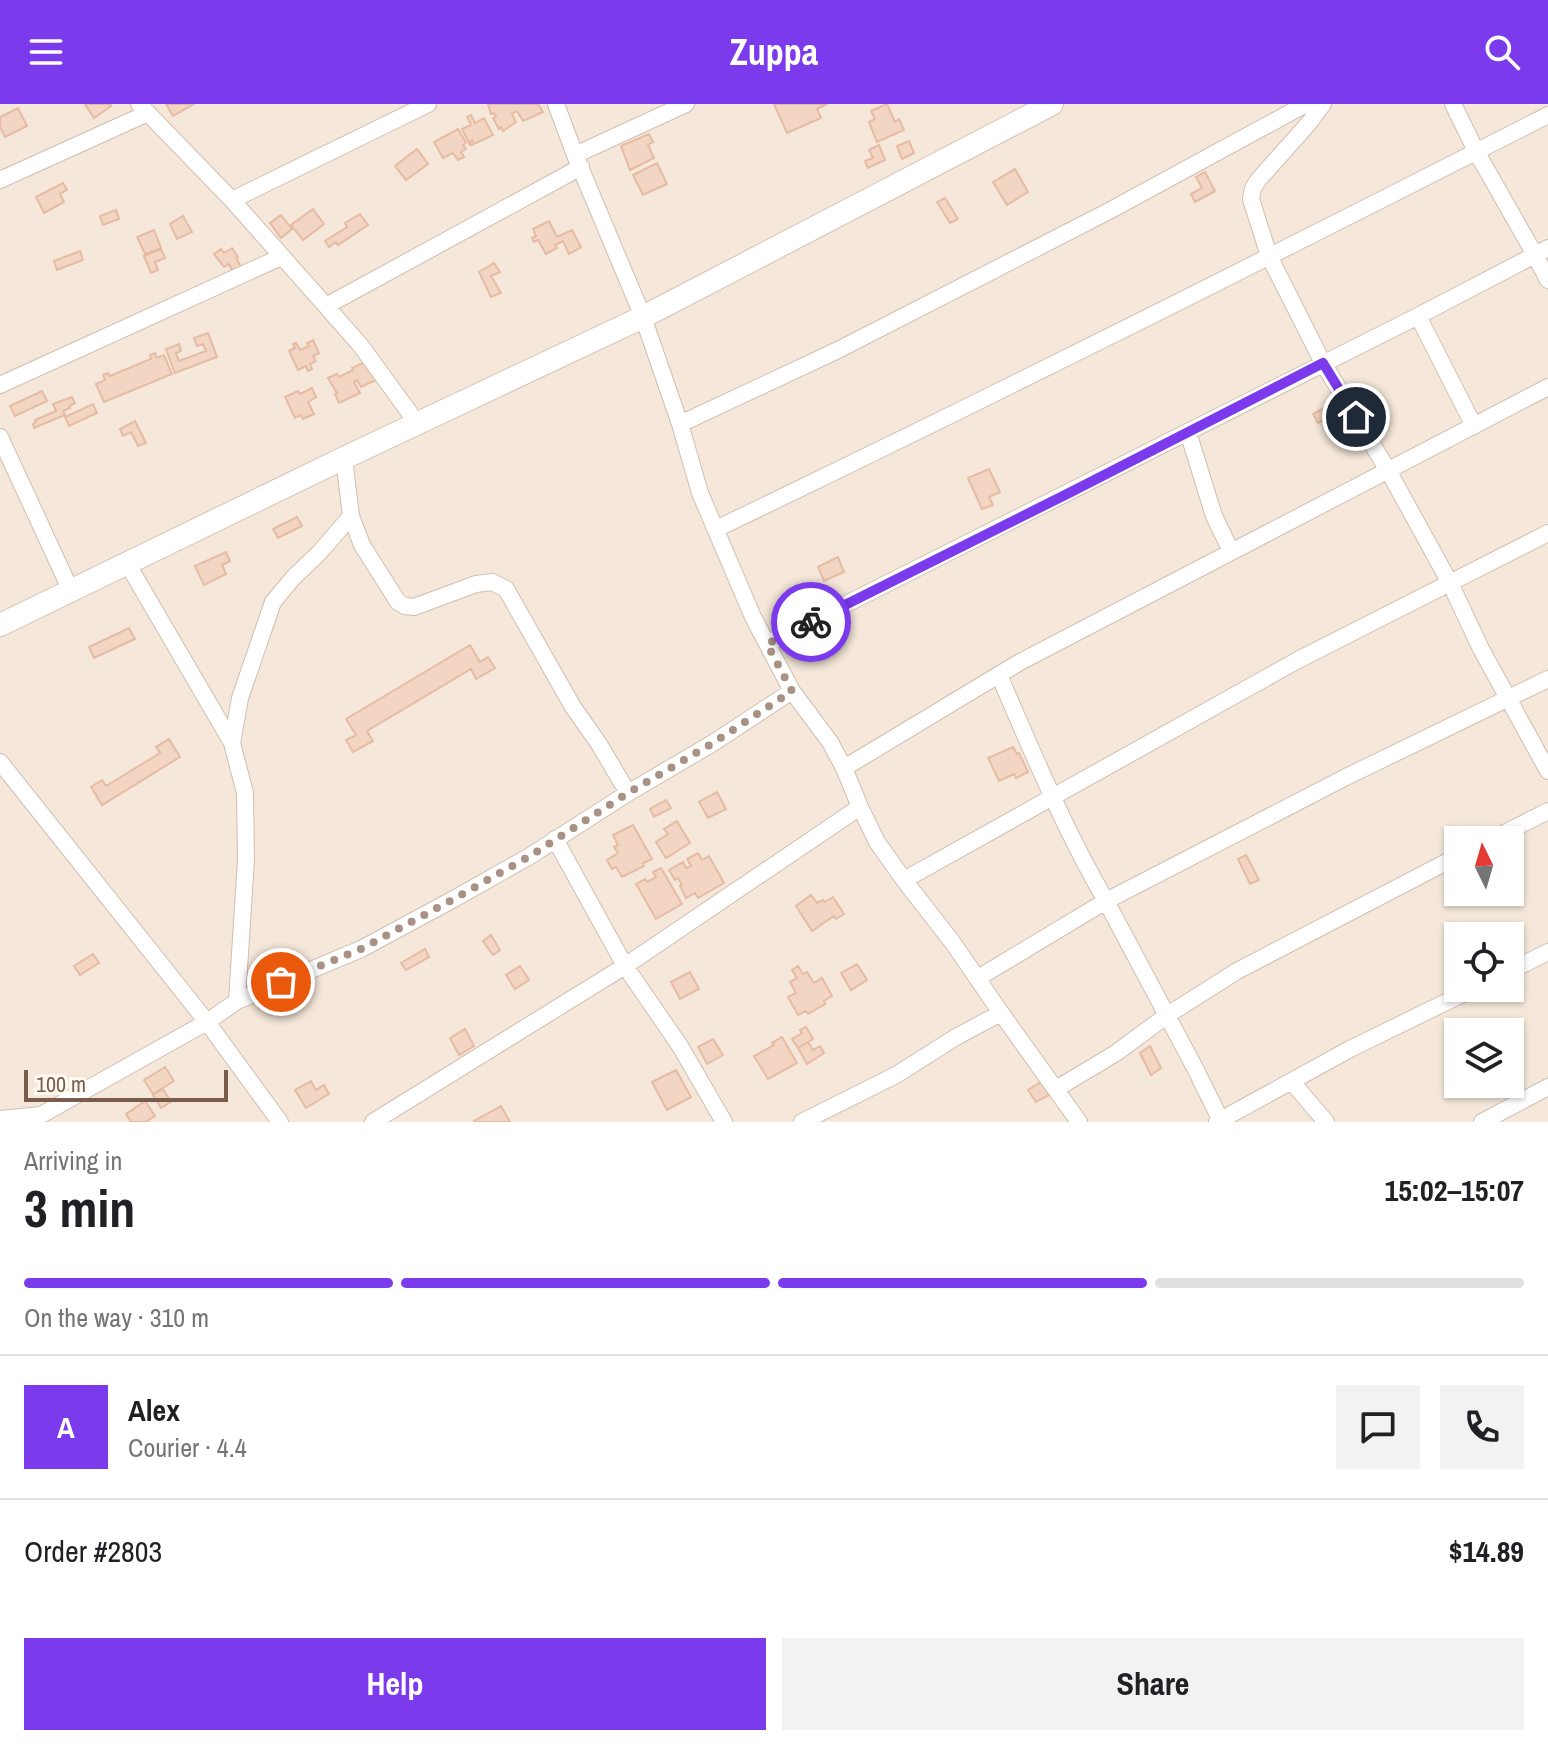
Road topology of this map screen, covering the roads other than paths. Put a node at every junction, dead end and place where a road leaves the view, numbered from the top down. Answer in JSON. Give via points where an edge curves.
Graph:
{"nodes":[{"id":1,"x":428,"y":104,"type":"edge"},
{"id":2,"x":556,"y":104,"type":"edge"},
{"id":3,"x":686,"y":104,"type":"edge"},
{"id":4,"x":1052,"y":104,"type":"edge"},
{"id":5,"x":1306,"y":104,"type":"edge"},
{"id":6,"x":1323,"y":104,"type":"edge"},
{"id":7,"x":1453,"y":104,"type":"edge"},
{"id":8,"x":143,"y":108,"type":"edge"},
{"id":9,"x":1548,"y":115,"type":"edge"},
{"id":10,"x":1476,"y":151,"type":"junction"},
{"id":11,"x":578,"y":161,"type":"junction"},
{"id":12,"x":0,"y":180,"type":"edge"},
{"id":13,"x":232,"y":200,"type":"junction"},
{"id":14,"x":1541,"y":251,"type":"edge"},
{"id":15,"x":1269,"y":256,"type":"junction"},
{"id":16,"x":281,"y":257,"type":"junction"},
{"id":17,"x":1548,"y":280,"type":"edge"},
{"id":18,"x":326,"y":306,"type":"junction"},
{"id":19,"x":1418,"y":316,"type":"junction"},
{"id":20,"x":643,"y":317,"type":"junction"},
{"id":21,"x":1323,"y":363,"type":"junction"},
{"id":22,"x":0,"y":385,"type":"edge"},
{"id":23,"x":1548,"y":387,"type":"edge"},
{"id":24,"x":417,"y":423,"type":"junction"},
{"id":25,"x":680,"y":424,"type":"junction"},
{"id":26,"x":1474,"y":426,"type":"junction"},
{"id":27,"x":1188,"y":432,"type":"junction"},
{"id":28,"x":0,"y":437,"type":"edge"},
{"id":29,"x":344,"y":458,"type":"junction"},
{"id":30,"x":1389,"y":472,"type":"junction"},
{"id":31,"x":351,"y":516,"type":"junction"},
{"id":32,"x":716,"y":529,"type":"junction"},
{"id":33,"x":1548,"y":533,"type":"edge"},
{"id":34,"x":1231,"y":551,"type":"junction"},
{"id":35,"x":127,"y":563,"type":"junction"},
{"id":36,"x":1450,"y":583,"type":"junction"},
{"id":37,"x":71,"y":591,"type":"junction"},
{"id":38,"x":0,"y":625,"type":"edge"},
{"id":39,"x":767,"y":644,"type":"junction"},
{"id":40,"x":999,"y":675,"type":"junction"},
{"id":41,"x":1548,"y":679,"type":"edge"},
{"id":42,"x":792,"y":691,"type":"junction"},
{"id":43,"x":1509,"y":699,"type":"junction"},
{"id":44,"x":232,"y":743,"type":"junction"},
{"id":45,"x":0,"y":762,"type":"edge"},
{"id":46,"x":844,"y":768,"type":"junction"},
{"id":47,"x":1548,"y":771,"type":"edge"},
{"id":48,"x":628,"y":793,"type":"junction"},
{"id":49,"x":1052,"y":796,"type":"junction"},
{"id":50,"x":860,"y":807,"type":"junction"},
{"id":51,"x":1548,"y":811,"type":"edge"},
{"id":52,"x":1519,"y":826,"type":"edge"},
{"id":53,"x":555,"y":839,"type":"junction"},
{"id":54,"x":1444,"y":863,"type":"edge"},
{"id":55,"x":904,"y":880,"type":"junction"},
{"id":56,"x":1106,"y":901,"type":"junction"},
{"id":57,"x":1548,"y":952,"type":"edge"},
{"id":58,"x":1524,"y":964,"type":"edge"},
{"id":59,"x":625,"y":966,"type":"junction"},
{"id":60,"x":978,"y":978,"type":"junction"},
{"id":61,"x":237,"y":1001,"type":"junction"},
{"id":62,"x":1446,"y":1002,"type":"edge"},
{"id":63,"x":1001,"y":1013,"type":"junction"},
{"id":64,"x":1166,"y":1016,"type":"junction"},
{"id":65,"x":207,"y":1022,"type":"junction"},
{"id":66,"x":1292,"y":1082,"type":"junction"},
{"id":67,"x":1548,"y":1087,"type":"edge"},
{"id":68,"x":1056,"y":1089,"type":"junction"},
{"id":69,"x":0,"y":1119,"type":"edge"},
{"id":70,"x":1219,"y":1121,"type":"edge"},
{"id":71,"x":280,"y":1122,"type":"edge"},
{"id":72,"x":373,"y":1122,"type":"edge"},
{"id":73,"x":724,"y":1122,"type":"edge"},
{"id":74,"x":802,"y":1122,"type":"edge"},
{"id":75,"x":1079,"y":1122,"type":"edge"},
{"id":76,"x":1326,"y":1122,"type":"edge"},
{"id":77,"x":1482,"y":1122,"type":"edge"}],
"edges":[{"from":1,"to":13,"type":"street"},
{"from":2,"to":11,"type":"street"},
{"from":3,"to":11,"type":"street"},
{"from":4,"to":20,"type":"street"},
{"from":5,"to":25,"type":"street","via":[[892,323]]},
{"from":6,"to":15,"type":"street","via":[[1253,188],[1251,199]]},
{"from":7,"to":10,"type":"street"},
{"from":8,"to":12,"type":"street"},
{"from":8,"to":13,"type":"street"},
{"from":9,"to":10,"type":"street"},
{"from":10,"to":14,"type":"street"},
{"from":10,"to":15,"type":"street"},
{"from":11,"to":18,"type":"street"},
{"from":11,"to":20,"type":"street"},
{"from":13,"to":16,"type":"street"},
{"from":14,"to":17,"type":"street"},
{"from":14,"to":19,"type":"street"},
{"from":15,"to":21,"type":"street"},
{"from":15,"to":32,"type":"street"},
{"from":16,"to":18,"type":"street"},
{"from":16,"to":22,"type":"street"},
{"from":18,"to":24,"type":"street"},
{"from":19,"to":21,"type":"street"},
{"from":19,"to":26,"type":"street"},
{"from":20,"to":24,"type":"street"},
{"from":20,"to":25,"type":"street"},
{"from":21,"to":27,"type":"street"},
{"from":21,"to":30,"type":"street"},
{"from":23,"to":26,"type":"street"},
{"from":24,"to":29,"type":"street"},
{"from":25,"to":32,"type":"street"},
{"from":26,"to":30,"type":"street"},
{"from":27,"to":34,"type":"street","via":[[1214,516]]},
{"from":27,"to":39,"type":"street"},
{"from":28,"to":37,"type":"street"},
{"from":29,"to":31,"type":"street"},
{"from":29,"to":35,"type":"street"},
{"from":30,"to":34,"type":"street"},
{"from":30,"to":36,"type":"street"},
{"from":31,"to":44,"type":"street","via":[[273,602],[240,698]]},
{"from":31,"to":48,"type":"street","via":[[362,545],[405,606],[476,584],[492,582],[506,589]]},
{"from":32,"to":39,"type":"street"},
{"from":33,"to":36,"type":"street"},
{"from":34,"to":40,"type":"street"},
{"from":35,"to":37,"type":"street"},
{"from":35,"to":44,"type":"street"},
{"from":36,"to":43,"type":"street"},
{"from":36,"to":49,"type":"street"},
{"from":37,"to":38,"type":"street"},
{"from":39,"to":42,"type":"street"},
{"from":40,"to":46,"type":"street"},
{"from":40,"to":49,"type":"street"},
{"from":41,"to":43,"type":"street"},
{"from":42,"to":46,"type":"street"},
{"from":42,"to":48,"type":"street"},
{"from":43,"to":47,"type":"street"},
{"from":43,"to":56,"type":"street"},
{"from":44,"to":61,"type":"street","via":[[245,793]]},
{"from":45,"to":65,"type":"street"},
{"from":46,"to":50,"type":"street"},
{"from":48,"to":53,"type":"street"},
{"from":49,"to":55,"type":"street"},
{"from":49,"to":56,"type":"street"},
{"from":50,"to":55,"type":"street"},
{"from":50,"to":59,"type":"street"},
{"from":51,"to":52,"type":"street"},
{"from":53,"to":59,"type":"street"},
{"from":53,"to":61,"type":"street","via":[[361,949]]},
{"from":54,"to":64,"type":"street","via":[[1237,971]]},
{"from":55,"to":60,"type":"street"},
{"from":56,"to":60,"type":"street"},
{"from":56,"to":64,"type":"street"},
{"from":57,"to":58,"type":"street"},
{"from":59,"to":72,"type":"street"},
{"from":59,"to":73,"type":"street"},
{"from":60,"to":63,"type":"street"},
{"from":61,"to":65,"type":"street"},
{"from":62,"to":66,"type":"street"},
{"from":63,"to":68,"type":"street"},
{"from":63,"to":74,"type":"street"},
{"from":64,"to":68,"type":"street"},
{"from":64,"to":70,"type":"street"},
{"from":65,"to":69,"type":"street","via":[[41,1115]]},
{"from":65,"to":71,"type":"street"},
{"from":66,"to":70,"type":"street"},
{"from":66,"to":76,"type":"street"},
{"from":67,"to":77,"type":"street"},
{"from":68,"to":75,"type":"street"}]}
